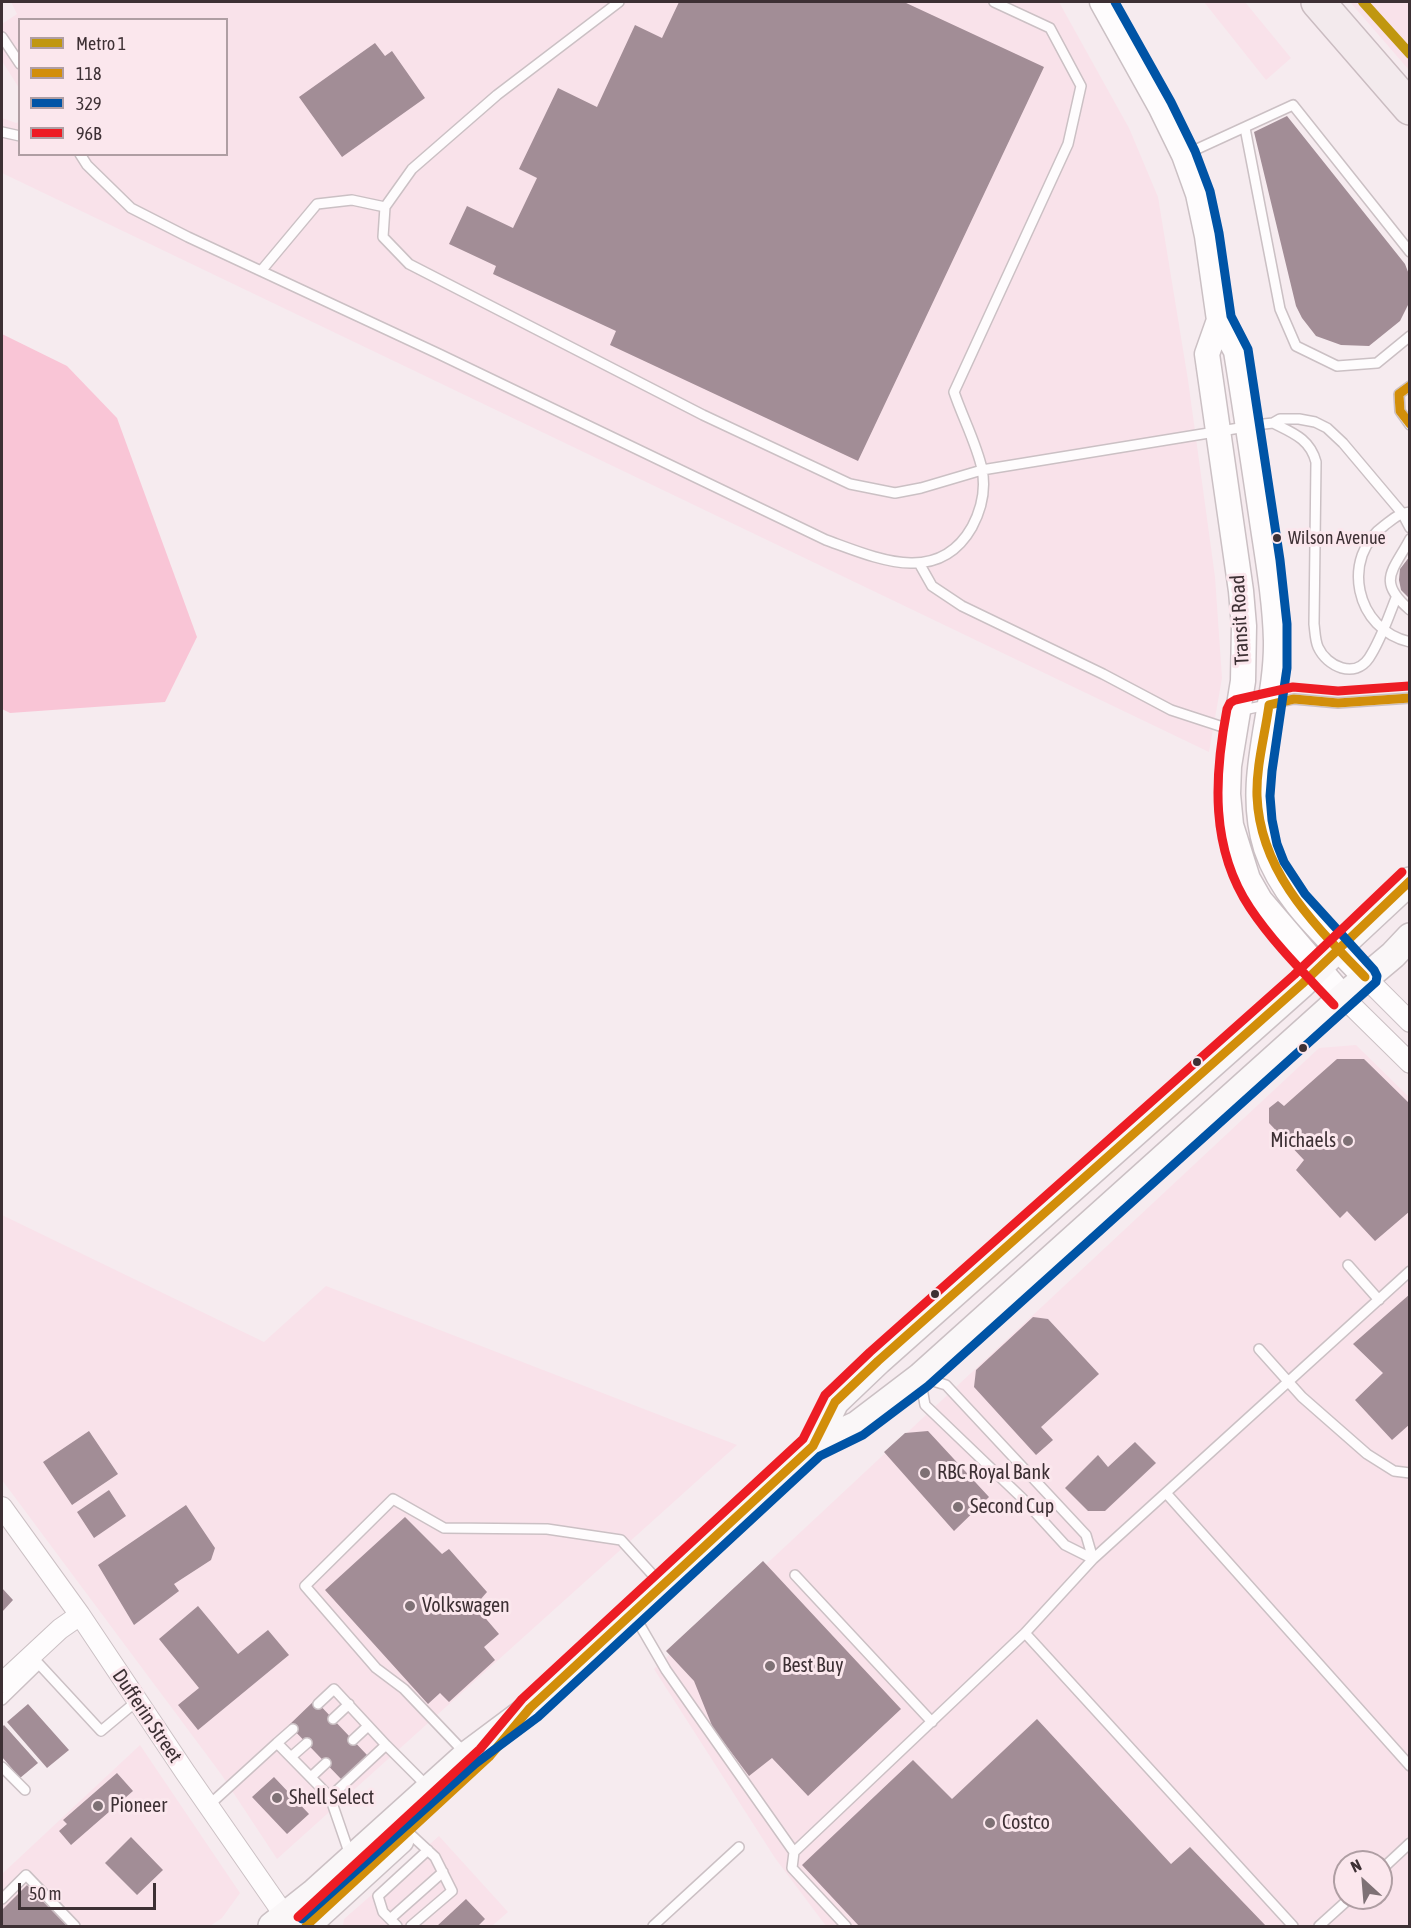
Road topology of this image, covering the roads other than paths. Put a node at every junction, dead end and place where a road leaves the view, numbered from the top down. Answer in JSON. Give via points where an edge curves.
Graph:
{"nodes":[{"id":1,"x":619,"y":2,"type":"edge"},
{"id":2,"x":994,"y":2,"type":"edge"},
{"id":3,"x":1102,"y":2,"type":"edge"},
{"id":4,"x":1318,"y":2,"type":"edge"},
{"id":5,"x":2,"y":38,"type":"edge"},
{"id":6,"x":18,"y":61,"type":"edge"},
{"id":7,"x":1410,"y":108,"type":"edge"},
{"id":8,"x":1245,"y":128,"type":"junction"},
{"id":9,"x":2,"y":132,"type":"edge"},
{"id":10,"x":18,"y":136,"type":"edge"},
{"id":11,"x":1184,"y":155,"type":"junction"},
{"id":12,"x":81,"y":156,"type":"edge"},
{"id":13,"x":385,"y":207,"type":"junction"},
{"id":14,"x":1410,"y":252,"type":"edge"},
{"id":15,"x":261,"y":271,"type":"junction"},
{"id":16,"x":1219,"y":320,"type":"junction"},
{"id":17,"x":1410,"y":336,"type":"edge"},
{"id":18,"x":1410,"y":386,"type":"edge"},
{"id":19,"x":1273,"y":423,"type":"junction"},
{"id":20,"x":1410,"y":425,"type":"edge"},
{"id":21,"x":1248,"y":427,"type":"junction"},
{"id":22,"x":1218,"y":431,"type":"junction"},
{"id":23,"x":982,"y":470,"type":"junction"},
{"id":24,"x":1406,"y":513,"type":"edge"},
{"id":25,"x":1410,"y":528,"type":"edge"},
{"id":26,"x":1410,"y":540,"type":"edge"},
{"id":27,"x":919,"y":563,"type":"junction"},
{"id":28,"x":1396,"y":598,"type":"junction"},
{"id":29,"x":1410,"y":610,"type":"edge"},
{"id":30,"x":1382,"y":630,"type":"junction"},
{"id":31,"x":1410,"y":642,"type":"edge"},
{"id":32,"x":1410,"y":698,"type":"edge"},
{"id":33,"x":1269,"y":705,"type":"junction"},
{"id":34,"x":1237,"y":721,"type":"junction"},
{"id":35,"x":1410,"y":881,"type":"edge"},
{"id":36,"x":1410,"y":937,"type":"edge"},
{"id":37,"x":1338,"y":948,"type":"junction"},
{"id":38,"x":1317,"y":969,"type":"junction"},
{"id":39,"x":1365,"y":977,"type":"junction"},
{"id":40,"x":1343,"y":997,"type":"junction"},
{"id":41,"x":1410,"y":1022,"type":"edge"},
{"id":42,"x":1410,"y":1063,"type":"edge"},
{"id":43,"x":1348,"y":1265,"type":"dead end"},
{"id":44,"x":1410,"y":1270,"type":"edge"},
{"id":45,"x":1379,"y":1299,"type":"junction"},
{"id":46,"x":892,"y":1348,"type":"junction"},
{"id":47,"x":1259,"y":1349,"type":"dead end"},
{"id":48,"x":920,"y":1377,"type":"junction"},
{"id":49,"x":1286,"y":1381,"type":"junction"},
{"id":50,"x":813,"y":1446,"type":"junction"},
{"id":51,"x":1410,"y":1473,"type":"edge"},
{"id":52,"x":1166,"y":1493,"type":"junction"},
{"id":53,"x":2,"y":1507,"type":"edge"},
{"id":54,"x":1093,"y":1559,"type":"junction"},
{"id":55,"x":795,"y":1575,"type":"dead end"},
{"id":56,"x":663,"y":1586,"type":"junction"},
{"id":57,"x":633,"y":1613,"type":"junction"},
{"id":58,"x":80,"y":1615,"type":"junction"},
{"id":59,"x":1025,"y":1634,"type":"junction"},
{"id":60,"x":8,"y":1682,"type":"edge"},
{"id":61,"x":2,"y":1700,"type":"edge"},
{"id":62,"x":137,"y":1701,"type":"junction"},
{"id":63,"x":318,"y":1704,"type":"dead end"},
{"id":64,"x":348,"y":1704,"type":"junction"},
{"id":65,"x":530,"y":1708,"type":"junction"},
{"id":66,"x":333,"y":1719,"type":"dead end"},
{"id":67,"x":932,"y":1722,"type":"junction"},
{"id":68,"x":368,"y":1726,"type":"junction"},
{"id":69,"x":293,"y":1729,"type":"dead end"},
{"id":70,"x":353,"y":1740,"type":"dead end"},
{"id":71,"x":278,"y":1743,"type":"junction"},
{"id":72,"x":307,"y":1743,"type":"dead end"},
{"id":73,"x":386,"y":1745,"type":"junction"},
{"id":74,"x":467,"y":1755,"type":"junction"},
{"id":75,"x":291,"y":1757,"type":"junction"},
{"id":76,"x":326,"y":1763,"type":"dead end"},
{"id":77,"x":1410,"y":1766,"type":"edge"},
{"id":78,"x":2,"y":1767,"type":"edge"},
{"id":79,"x":310,"y":1777,"type":"junction"},
{"id":80,"x":429,"y":1788,"type":"junction"},
{"id":81,"x":25,"y":1790,"type":"dead end"},
{"id":82,"x":330,"y":1797,"type":"junction"},
{"id":83,"x":208,"y":1806,"type":"junction"},
{"id":84,"x":408,"y":1832,"type":"junction"},
{"id":85,"x":1410,"y":1844,"type":"edge"},
{"id":86,"x":739,"y":1847,"type":"dead end"},
{"id":87,"x":428,"y":1850,"type":"junction"},
{"id":88,"x":794,"y":1852,"type":"junction"},
{"id":89,"x":352,"y":1858,"type":"junction"},
{"id":90,"x":1393,"y":1859,"type":"edge"},
{"id":91,"x":443,"y":1872,"type":"junction"},
{"id":92,"x":2,"y":1899,"type":"edge"},
{"id":93,"x":1337,"y":1910,"type":"edge"},
{"id":94,"x":393,"y":1923,"type":"edge"},
{"id":95,"x":289,"y":1924,"type":"edge"},
{"id":96,"x":75,"y":1926,"type":"edge"},
{"id":97,"x":411,"y":1926,"type":"edge"},
{"id":98,"x":652,"y":1926,"type":"edge"},
{"id":99,"x":846,"y":1926,"type":"edge"},
{"id":100,"x":1293,"y":1926,"type":"edge"},
{"id":101,"x":1319,"y":1926,"type":"edge"}],
"edges":[{"from":1,"to":13,"type":"lane","via":[[497,95],[412,169]]},
{"from":2,"to":23,"type":"lane","via":[[1050,28],[1080,86],[1068,144],[954,392]]},
{"from":3,"to":11,"type":"street","name":"Transit Road"},
{"from":4,"to":7,"type":"highway"},
{"from":5,"to":6,"type":"lane"},
{"from":8,"to":11,"type":"lane"},
{"from":8,"to":14,"type":"lane","via":[[1293,105]]},
{"from":8,"to":17,"type":"lane","via":[[1280,309],[1296,346],[1336,366],[1377,363]]},
{"from":9,"to":10,"type":"lane"},
{"from":11,"to":16,"type":"street","name":"Transit Road","via":[[1200,204]]},
{"from":12,"to":15,"type":"lane","via":[[131,208]]},
{"from":13,"to":15,"type":"lane","via":[[352,200],[317,204]]},
{"from":13,"to":23,"type":"lane","via":[[383,237],[409,264],[692,410],[850,484],[894,493]]},
{"from":15,"to":27,"type":"lane","via":[[826,540],[884,560]]},
{"from":16,"to":21,"type":"street","name":"Transit Road","via":[[1236,351]]},
{"from":16,"to":22,"type":"street","name":"Transit Road","via":[[1207,354]]},
{"from":18,"to":20,"type":"lane","via":[[1399,394],[1400,411]]},
{"from":19,"to":21,"type":"lane"},
{"from":19,"to":24,"type":"lane","via":[[1280,418],[1299,419],[1327,428]]},
{"from":19,"to":30,"type":"lane","via":[[1303,438],[1316,462],[1317,645],[1335,667],[1348,669],[1368,660]]},
{"from":21,"to":22,"type":"lane"},
{"from":21,"to":33,"type":"street","name":"Transit Road","via":[[1274,615],[1275,667]]},
{"from":22,"to":23,"type":"lane"},
{"from":22,"to":34,"type":"street","name":"Transit Road","via":[[1242,603],[1245,654]]},
{"from":23,"to":27,"type":"lane","via":[[983,501],[961,545],[938,559]]},
{"from":24,"to":25,"type":"lane"},
{"from":24,"to":30,"type":"lane","via":[[1374,533],[1359,563],[1360,593]]},
{"from":26,"to":28,"type":"lane","via":[[1392,566],[1389,583]]},
{"from":27,"to":34,"type":"lane","via":[[932,586],[962,606],[1171,710]]},
{"from":28,"to":29,"type":"lane"},
{"from":28,"to":30,"type":"lane"},
{"from":30,"to":31,"type":"lane"},
{"from":32,"to":33,"type":"lane","via":[[1338,702],[1294,699]]},
{"from":33,"to":34,"type":"lane"},
{"from":33,"to":37,"type":"street","name":"Transit Road","via":[[1257,796],[1266,848],[1283,884]]},
{"from":34,"to":38,"type":"street","name":"Transit Road","via":[[1228,794],[1239,856],[1260,900]]},
{"from":35,"to":37,"type":"main road"},
{"from":36,"to":39,"type":"main road"},
{"from":37,"to":38,"type":"main road"},
{"from":37,"to":39,"type":"street","name":"Transit Road"},
{"from":38,"to":40,"type":"street","name":"Transit Road"},
{"from":38,"to":46,"type":"main road"},
{"from":39,"to":40,"type":"main road"},
{"from":39,"to":41,"type":"street"},
{"from":40,"to":42,"type":"street"},
{"from":40,"to":48,"type":"main road"},
{"from":43,"to":45,"type":"lane"},
{"from":44,"to":45,"type":"lane"},
{"from":45,"to":49,"type":"lane"},
{"from":46,"to":48,"type":"main road"},
{"from":46,"to":50,"type":"main road","via":[[835,1402]]},
{"from":47,"to":49,"type":"lane"},
{"from":48,"to":50,"type":"main road","via":[[857,1425]]},
{"from":48,"to":54,"type":"lane","via":[[946,1385],[1086,1535]]},
{"from":48,"to":54,"type":"lane","via":[[925,1405],[1065,1545]]},
{"from":49,"to":51,"type":"lane","via":[[1366,1454],[1394,1471]]},
{"from":49,"to":52,"type":"lane"},
{"from":50,"to":56,"type":"main road"},
{"from":52,"to":54,"type":"lane"},
{"from":52,"to":77,"type":"lane"},
{"from":53,"to":58,"type":"street","name":"Dufferin Street"},
{"from":54,"to":59,"type":"lane"},
{"from":55,"to":67,"type":"lane"},
{"from":56,"to":57,"type":"main road"},
{"from":56,"to":74,"type":"lane","via":[[621,1540],[547,1529],[444,1528],[393,1499],[305,1586],[376,1668],[404,1689]]},
{"from":57,"to":65,"type":"main road"},
{"from":57,"to":88,"type":"lane","via":[[666,1670]]},
{"from":58,"to":60,"type":"street","via":[[60,1629]]},
{"from":58,"to":62,"type":"street","name":"Dufferin Street"},
{"from":59,"to":67,"type":"lane"},
{"from":59,"to":100,"type":"lane"},
{"from":60,"to":61,"type":"lane"},
{"from":60,"to":62,"type":"lane","via":[[39,1664],[101,1731]]},
{"from":62,"to":83,"type":"street","name":"Dufferin Street"},
{"from":63,"to":64,"type":"lane","via":[[334,1689]]},
{"from":64,"to":66,"type":"lane"},
{"from":64,"to":68,"type":"lane"},
{"from":65,"to":74,"type":"main road"},
{"from":65,"to":84,"type":"main road","via":[[489,1757]]},
{"from":67,"to":88,"type":"lane"},
{"from":68,"to":70,"type":"lane"},
{"from":68,"to":73,"type":"lane"},
{"from":69,"to":71,"type":"lane"},
{"from":71,"to":75,"type":"lane"},
{"from":71,"to":83,"type":"lane"},
{"from":72,"to":75,"type":"lane"},
{"from":73,"to":80,"type":"lane"},
{"from":73,"to":82,"type":"lane"},
{"from":74,"to":80,"type":"main road"},
{"from":75,"to":79,"type":"lane"},
{"from":76,"to":79,"type":"lane"},
{"from":78,"to":81,"type":"lane"},
{"from":79,"to":82,"type":"lane"},
{"from":80,"to":89,"type":"main road"},
{"from":82,"to":89,"type":"lane"},
{"from":83,"to":95,"type":"street","name":"Dufferin Street"},
{"from":84,"to":87,"type":"lane"},
{"from":84,"to":95,"type":"main road"},
{"from":85,"to":90,"type":"lane"},
{"from":86,"to":98,"type":"lane"},
{"from":87,"to":91,"type":"lane"},
{"from":87,"to":94,"type":"lane","via":[[378,1896]]},
{"from":88,"to":99,"type":"lane","via":[[792,1868]]},
{"from":89,"to":95,"type":"main road","via":[[315,1892]]},
{"from":91,"to":94,"type":"lane"},
{"from":91,"to":97,"type":"lane","via":[[452,1891]]},
{"from":92,"to":96,"type":"lane","via":[[26,1875]]},
{"from":93,"to":101,"type":"lane"}]}
